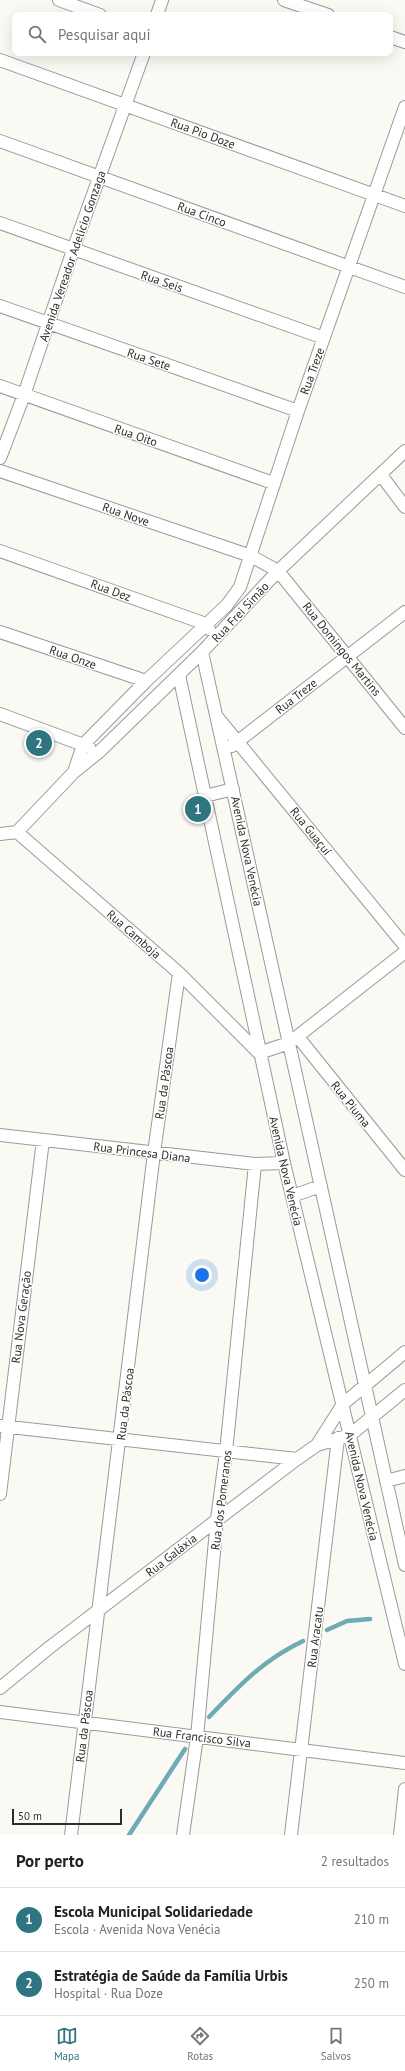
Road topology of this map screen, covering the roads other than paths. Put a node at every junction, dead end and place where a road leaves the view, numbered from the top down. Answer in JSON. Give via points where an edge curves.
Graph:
{"nodes":[{"id":1,"x":59,"y":0,"type":"edge"},
{"id":2,"x":162,"y":0,"type":"edge"},
{"id":3,"x":284,"y":0,"type":"edge"},
{"id":4,"x":92,"y":12,"type":"edge"},
{"id":5,"x":158,"y":12,"type":"edge"},
{"id":6,"x":319,"y":12,"type":"edge"},
{"id":7,"x":393,"y":37,"type":"edge"},
{"id":8,"x":405,"y":42,"type":"edge"},
{"id":9,"x":143,"y":56,"type":"edge"},
{"id":10,"x":0,"y":60,"type":"edge"},
{"id":11,"x":125,"y":104,"type":"junction"},
{"id":12,"x":405,"y":108,"type":"edge"},
{"id":13,"x":402,"y":124,"type":"edge"},
{"id":14,"x":0,"y":142,"type":"edge"},
{"id":15,"x":98,"y":177,"type":"junction"},
{"id":16,"x":373,"y":195,"type":"junction"},
{"id":17,"x":405,"y":206,"type":"edge"},
{"id":18,"x":0,"y":223,"type":"edge"},
{"id":19,"x":73,"y":250,"type":"junction"},
{"id":20,"x":348,"y":266,"type":"junction"},
{"id":21,"x":405,"y":287,"type":"edge"},
{"id":22,"x":0,"y":306,"type":"edge"},
{"id":23,"x":47,"y":324,"type":"junction"},
{"id":24,"x":324,"y":338,"type":"junction"},
{"id":25,"x":0,"y":386,"type":"edge"},
{"id":26,"x":24,"y":396,"type":"junction"},
{"id":27,"x":298,"y":411,"type":"junction"},
{"id":28,"x":405,"y":451,"type":"edge"},
{"id":29,"x":0,"y":458,"type":"edge"},
{"id":30,"x":0,"y":471,"type":"edge"},
{"id":31,"x":381,"y":475,"type":"junction"},
{"id":32,"x":273,"y":484,"type":"junction"},
{"id":33,"x":405,"y":507,"type":"edge"},
{"id":34,"x":0,"y":551,"type":"edge"},
{"id":35,"x":251,"y":556,"type":"junction"},
{"id":36,"x":278,"y":571,"type":"junction"},
{"id":37,"x":405,"y":612,"type":"edge"},
{"id":38,"x":206,"y":624,"type":"junction"},
{"id":39,"x":0,"y":632,"type":"edge"},
{"id":40,"x":217,"y":637,"type":"junction"},
{"id":41,"x":202,"y":652,"type":"junction"},
{"id":42,"x":348,"y":656,"type":"junction"},
{"id":43,"x":179,"y":675,"type":"junction"},
{"id":44,"x":146,"y":681,"type":"junction"},
{"id":45,"x":0,"y":714,"type":"edge"},
{"id":46,"x":217,"y":717,"type":"junction"},
{"id":47,"x":405,"y":728,"type":"edge"},
{"id":48,"x":238,"y":741,"type":"junction"},
{"id":49,"x":83,"y":745,"type":"junction"},
{"id":50,"x":100,"y":751,"type":"junction"},
{"id":51,"x":225,"y":752,"type":"junction"},
{"id":52,"x":74,"y":772,"type":"junction"},
{"id":53,"x":233,"y":789,"type":"junction"},
{"id":54,"x":205,"y":796,"type":"junction"},
{"id":55,"x":17,"y":832,"type":"junction"},
{"id":56,"x":0,"y":834,"type":"edge"},
{"id":57,"x":405,"y":946,"type":"edge"},
{"id":58,"x":405,"y":952,"type":"edge"},
{"id":59,"x":179,"y":973,"type":"junction"},
{"id":60,"x":293,"y":1040,"type":"junction"},
{"id":61,"x":259,"y":1053,"type":"junction"},
{"id":62,"x":0,"y":1135,"type":"edge"},
{"id":63,"x":43,"y":1140,"type":"junction"},
{"id":64,"x":154,"y":1153,"type":"junction"},
{"id":65,"x":284,"y":1163,"type":"junction"},
{"id":66,"x":255,"y":1164,"type":"junction"},
{"id":67,"x":405,"y":1170,"type":"edge"},
{"id":68,"x":321,"y":1186,"type":"junction"},
{"id":69,"x":292,"y":1196,"type":"junction"},
{"id":70,"x":405,"y":1352,"type":"edge"},
{"id":71,"x":365,"y":1384,"type":"junction"},
{"id":72,"x":405,"y":1390,"type":"edge"},
{"id":73,"x":343,"y":1404,"type":"junction"},
{"id":74,"x":372,"y":1416,"type":"junction"},
{"id":75,"x":4,"y":1426,"type":"edge"},
{"id":76,"x":350,"y":1435,"type":"junction"},
{"id":77,"x":338,"y":1438,"type":"junction"},
{"id":78,"x":120,"y":1440,"type":"junction"},
{"id":79,"x":317,"y":1444,"type":"junction"},
{"id":80,"x":226,"y":1452,"type":"junction"},
{"id":81,"x":297,"y":1459,"type":"junction"},
{"id":82,"x":405,"y":1476,"type":"edge"},
{"id":83,"x":386,"y":1481,"type":"junction"},
{"id":84,"x":0,"y":1494,"type":"edge"},
{"id":85,"x":217,"y":1519,"type":"junction"},
{"id":86,"x":402,"y":1540,"type":"edge"},
{"id":87,"x":405,"y":1565,"type":"edge"},
{"id":88,"x":100,"y":1609,"type":"junction"},
{"id":89,"x":405,"y":1664,"type":"edge"},
{"id":90,"x":0,"y":1688,"type":"edge"},
{"id":91,"x":0,"y":1712,"type":"edge"},
{"id":92,"x":84,"y":1722,"type":"junction"},
{"id":93,"x":197,"y":1737,"type":"junction"},
{"id":94,"x":302,"y":1750,"type":"junction"},
{"id":95,"x":405,"y":1763,"type":"edge"},
{"id":96,"x":405,"y":1789,"type":"edge"},
{"id":97,"x":71,"y":1835,"type":"edge"},
{"id":98,"x":183,"y":1835,"type":"edge"},
{"id":99,"x":291,"y":1835,"type":"edge"},
{"id":100,"x":400,"y":1835,"type":"edge"}],
"edges":[{"from":1,"to":4,"type":"street"},
{"from":2,"to":5,"type":"street"},
{"from":3,"to":6,"type":"street"},
{"from":7,"to":8,"type":"street"},
{"from":9,"to":11,"type":"street","name":"Avenida Vereador Adelicio Gonzaga"},
{"from":10,"to":11,"type":"street","name":"Rua Pio Doze"},
{"from":11,"to":15,"type":"street","name":"Avenida Vereador Adelicio Gonzaga"},
{"from":11,"to":16,"type":"street","name":"Rua Pio Doze"},
{"from":12,"to":13,"type":"street","name":"Rua Treze"},
{"from":13,"to":16,"type":"street","name":"Rua Treze"},
{"from":14,"to":15,"type":"street","name":"Rua Cinco"},
{"from":15,"to":19,"type":"street","name":"Avenida Vereador Adelicio Gonzaga"},
{"from":15,"to":20,"type":"street","name":"Rua Cinco"},
{"from":16,"to":17,"type":"street","name":"Rua Pio Doze"},
{"from":16,"to":20,"type":"street","name":"Rua Treze"},
{"from":18,"to":19,"type":"street","name":"Rua Seis"},
{"from":19,"to":23,"type":"street","name":"Avenida Vereador Adelicio Gonzaga"},
{"from":19,"to":24,"type":"street","name":"Rua Seis"},
{"from":20,"to":21,"type":"street","name":"Rua Cinco"},
{"from":20,"to":24,"type":"street","name":"Rua Treze"},
{"from":22,"to":23,"type":"street","name":"Rua Sete"},
{"from":23,"to":26,"type":"street","name":"Avenida Vereador Adelicio Gonzaga"},
{"from":23,"to":27,"type":"street","name":"Rua Sete"},
{"from":24,"to":27,"type":"street","name":"Rua Treze"},
{"from":25,"to":26,"type":"street","name":"Rua Oito"},
{"from":26,"to":29,"type":"street","name":"Avenida Vereador Adelicio Gonzaga"},
{"from":26,"to":32,"type":"street","name":"Rua Oito"},
{"from":27,"to":32,"type":"street","name":"Rua Treze"},
{"from":28,"to":31,"type":"street","name":"Rua Frei Simão"},
{"from":30,"to":35,"type":"street","name":"Rua Nove"},
{"from":31,"to":33,"type":"street"},
{"from":31,"to":36,"type":"street","name":"Rua Frei Simão"},
{"from":32,"to":35,"type":"street","name":"Rua Treze"},
{"from":34,"to":38,"type":"street","name":"Rua Dez"},
{"from":35,"to":36,"type":"street","name":"Rua Nove"},
{"from":35,"to":38,"type":"street","name":"Rua Treze","via":[[240,587],[227,605]]},
{"from":36,"to":40,"type":"street","name":"Rua Frei Simão"},
{"from":36,"to":42,"type":"street","name":"Rua Domingos Martins"},
{"from":37,"to":42,"type":"street","name":"Rua Treze"},
{"from":38,"to":40,"type":"street"},
{"from":38,"to":44,"type":"street","name":"Rua Frei Simão"},
{"from":39,"to":44,"type":"street","name":"Rua Onze"},
{"from":40,"to":41,"type":"street","name":"Rua Frei Simão"},
{"from":41,"to":43,"type":"street","name":"Rua Frei Simão"},
{"from":41,"to":46,"type":"street","name":"Avenida Nova Venécia"},
{"from":42,"to":47,"type":"street","name":"Rua Domingos Martins"},
{"from":42,"to":48,"type":"street","name":"Rua Treze"},
{"from":43,"to":50,"type":"street","name":"Rua Frei Simão"},
{"from":43,"to":54,"type":"street","name":"Avenida Nova Venécia"},
{"from":44,"to":49,"type":"street","name":"Rua Frei Simão"},
{"from":45,"to":49,"type":"street"},
{"from":46,"to":48,"type":"street","name":"Rua Guaçuí"},
{"from":46,"to":51,"type":"street","name":"Avenida Nova Venécia"},
{"from":48,"to":51,"type":"street","name":"Rua Treze"},
{"from":48,"to":57,"type":"street","name":"Rua Guaçuí"},
{"from":49,"to":50,"type":"street"},
{"from":49,"to":52,"type":"street","name":"Rua Frei Simão"},
{"from":50,"to":52,"type":"street","name":"Rua Frei Simão"},
{"from":51,"to":53,"type":"street","name":"Avenida Nova Venécia"},
{"from":52,"to":55,"type":"street","name":"Rua Frei Simão"},
{"from":53,"to":54,"type":"street"},
{"from":53,"to":60,"type":"street","name":"Avenida Nova Venécia"},
{"from":54,"to":61,"type":"street","name":"Avenida Nova Venécia"},
{"from":55,"to":56,"type":"street"},
{"from":55,"to":59,"type":"street","name":"Rua Camboja"},
{"from":58,"to":60,"type":"street"},
{"from":59,"to":61,"type":"street","name":"Rua Camboja"},
{"from":59,"to":64,"type":"street","name":"Rua da Páscoa"},
{"from":60,"to":61,"type":"street"},
{"from":60,"to":67,"type":"street","name":"Rua Piuma"},
{"from":60,"to":68,"type":"street","name":"Avenida Nova Venécia"},
{"from":61,"to":65,"type":"street","name":"Avenida Nova Venécia"},
{"from":62,"to":63,"type":"street","name":"Rua Princesa Diana"},
{"from":63,"to":64,"type":"street","name":"Rua Princesa Diana"},
{"from":63,"to":75,"type":"street","name":"Rua Nova Geração"},
{"from":64,"to":66,"type":"street","name":"Rua Princesa Diana"},
{"from":64,"to":78,"type":"street","name":"Rua da Páscoa"},
{"from":65,"to":66,"type":"street","name":"Rua Princesa Diana"},
{"from":65,"to":69,"type":"street","name":"Avenida Nova Venécia"},
{"from":66,"to":80,"type":"street","name":"Rua dos Pomeranos"},
{"from":68,"to":69,"type":"street"},
{"from":68,"to":71,"type":"street","name":"Avenida Nova Venécia"},
{"from":69,"to":73,"type":"street","name":"Avenida Nova Venécia"},
{"from":70,"to":71,"type":"street"},
{"from":71,"to":73,"type":"street"},
{"from":71,"to":74,"type":"street","name":"Avenida Nova Venécia"},
{"from":72,"to":74,"type":"street"},
{"from":73,"to":76,"type":"street","name":"Avenida Nova Venécia"},
{"from":73,"to":79,"type":"street"},
{"from":74,"to":76,"type":"street"},
{"from":74,"to":83,"type":"street","name":"Avenida Nova Venécia"},
{"from":75,"to":78,"type":"street"},
{"from":75,"to":84,"type":"street","name":"Rua Nova Geração"},
{"from":76,"to":77,"type":"street","name":"Rua Galáxia"},
{"from":76,"to":89,"type":"street","name":"Avenida Nova Venécia"},
{"from":77,"to":79,"type":"street","name":"Rua Galáxia"},
{"from":77,"to":94,"type":"street","name":"Rua Aracatu"},
{"from":78,"to":80,"type":"street"},
{"from":78,"to":88,"type":"street","name":"Rua da Páscoa"},
{"from":79,"to":81,"type":"street","name":"Rua Galáxia"},
{"from":80,"to":81,"type":"street"},
{"from":80,"to":85,"type":"street","name":"Rua dos Pomeranos"},
{"from":81,"to":85,"type":"street","name":"Rua Galáxia"},
{"from":82,"to":83,"type":"street"},
{"from":83,"to":86,"type":"street","name":"Avenida Nova Venécia"},
{"from":85,"to":88,"type":"street","name":"Rua Galáxia"},
{"from":85,"to":93,"type":"street","name":"Rua dos Pomeranos"},
{"from":86,"to":87,"type":"street","name":"Avenida Nova Venécia"},
{"from":88,"to":90,"type":"street","name":"Rua Galáxia"},
{"from":88,"to":92,"type":"street","name":"Rua da Páscoa"},
{"from":91,"to":92,"type":"street","name":"Rua Francisco Silva"},
{"from":92,"to":93,"type":"street","name":"Rua Francisco Silva"},
{"from":92,"to":97,"type":"street","name":"Rua da Páscoa"},
{"from":93,"to":94,"type":"street","name":"Rua Francisco Silva"},
{"from":93,"to":98,"type":"street","name":"Rua dos Pomeranos"},
{"from":94,"to":95,"type":"street","name":"Rua Francisco Silva"},
{"from":94,"to":99,"type":"street","name":"Rua Aracatu"},
{"from":96,"to":100,"type":"street"}]}
